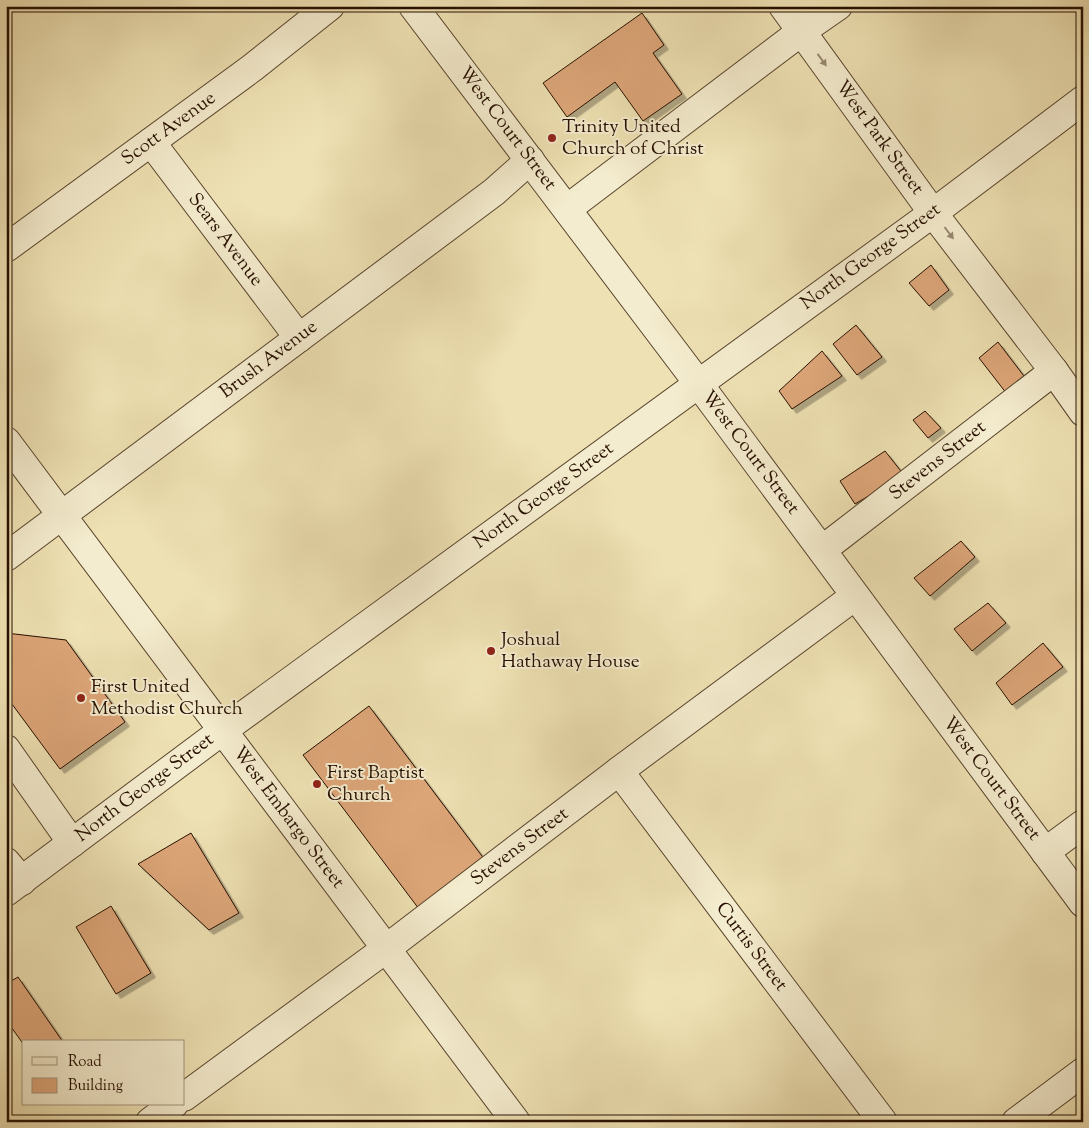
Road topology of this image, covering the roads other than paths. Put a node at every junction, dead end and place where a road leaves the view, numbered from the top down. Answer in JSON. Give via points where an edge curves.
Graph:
{"nodes":[{"id":1,"x":330,"y":6,"type":"edge"},
{"id":2,"x":413,"y":6,"type":"edge"},
{"id":3,"x":783,"y":6,"type":"edge"},
{"id":4,"x":838,"y":6,"type":"edge"},
{"id":5,"x":802,"y":31,"type":"junction"},
{"id":6,"x":1083,"y":100,"type":"edge"},
{"id":7,"x":151,"y":142,"type":"junction"},
{"id":8,"x":530,"y":160,"type":"junction"},
{"id":9,"x":568,"y":210,"type":"junction"},
{"id":10,"x":933,"y":212,"type":"junction"},
{"id":11,"x":6,"y":248,"type":"edge"},
{"id":12,"x":299,"y":338,"type":"junction"},
{"id":13,"x":1054,"y":371,"type":"junction"},
{"id":14,"x":698,"y":383,"type":"junction"},
{"id":15,"x":1083,"y":412,"type":"edge"},
{"id":16,"x":6,"y":441,"type":"edge"},
{"id":17,"x":61,"y":515,"type":"junction"},
{"id":18,"x":822,"y":550,"type":"junction"},
{"id":19,"x":6,"y":557,"type":"edge"},
{"id":20,"x":855,"y":596,"type":"junction"},
{"id":21,"x":222,"y":731,"type":"junction"},
{"id":22,"x":6,"y":749,"type":"edge"},
{"id":23,"x":619,"y":771,"type":"junction"},
{"id":24,"x":1083,"y":824,"type":"edge"},
{"id":25,"x":72,"y":843,"type":"junction"},
{"id":26,"x":1045,"y":852,"type":"junction"},
{"id":27,"x":11,"y":878,"type":"edge"},
{"id":28,"x":1083,"y":903,"type":"edge"},
{"id":29,"x":387,"y":948,"type":"junction"},
{"id":30,"x":1083,"y":1072,"type":"edge"},
{"id":31,"x":185,"y":1096,"type":"edge"},
{"id":32,"x":171,"y":1106,"type":"edge"},
{"id":33,"x":151,"y":1121,"type":"edge"},
{"id":34,"x":516,"y":1122,"type":"edge"},
{"id":35,"x":883,"y":1122,"type":"edge"},
{"id":36,"x":1016,"y":1122,"type":"edge"}],
"edges":[{"from":1,"to":7,"type":"street","name":"Scott Avenue"},
{"from":2,"to":8,"type":"street","name":"West Court Street"},
{"from":3,"to":5,"type":"street","name":"West Park Street"},
{"from":4,"to":5,"type":"street"},
{"from":5,"to":9,"type":"street"},
{"from":5,"to":10,"type":"street","name":"West Park Street","one_way":true},
{"from":6,"to":10,"type":"street","name":"North George Street"},
{"from":7,"to":11,"type":"street","name":"Scott Avenue"},
{"from":7,"to":12,"type":"street","name":"Sears Avenue"},
{"from":8,"to":9,"type":"street","name":"West Court Street"},
{"from":8,"to":12,"type":"street","name":"Brush Avenue","via":[[494,192]]},
{"from":9,"to":14,"type":"street","name":"West Court Street"},
{"from":10,"to":13,"type":"street","name":"West Park Street","one_way":true},
{"from":10,"to":14,"type":"street","name":"North George Street"},
{"from":12,"to":17,"type":"street","name":"Brush Avenue"},
{"from":13,"to":15,"type":"street","name":"West Park Street"},
{"from":13,"to":18,"type":"street","name":"Stevens Street"},
{"from":14,"to":18,"type":"street","name":"West Court Street"},
{"from":14,"to":21,"type":"street","name":"North George Street"},
{"from":16,"to":17,"type":"street","name":"West Embargo Street"},
{"from":17,"to":19,"type":"street","name":"Brush Avenue"},
{"from":17,"to":21,"type":"street","name":"West Embargo Street"},
{"from":18,"to":20,"type":"street","name":"West Court Street"},
{"from":20,"to":23,"type":"street","name":"Stevens Street"},
{"from":20,"to":26,"type":"street","name":"West Court Street"},
{"from":21,"to":25,"type":"street","name":"North George Street"},
{"from":21,"to":29,"type":"street","name":"West Embargo Street"},
{"from":22,"to":25,"type":"street"},
{"from":23,"to":29,"type":"street","name":"Stevens Street"},
{"from":23,"to":35,"type":"street","name":"Curtis Street"},
{"from":24,"to":26,"type":"street"},
{"from":25,"to":27,"type":"street","name":"North George Street"},
{"from":26,"to":28,"type":"street","name":"West Court Street"},
{"from":29,"to":31,"type":"street","name":"Stevens Street"},
{"from":29,"to":34,"type":"street","name":"West Embargo Street"},
{"from":30,"to":36,"type":"street"},
{"from":32,"to":33,"type":"street"}]}
